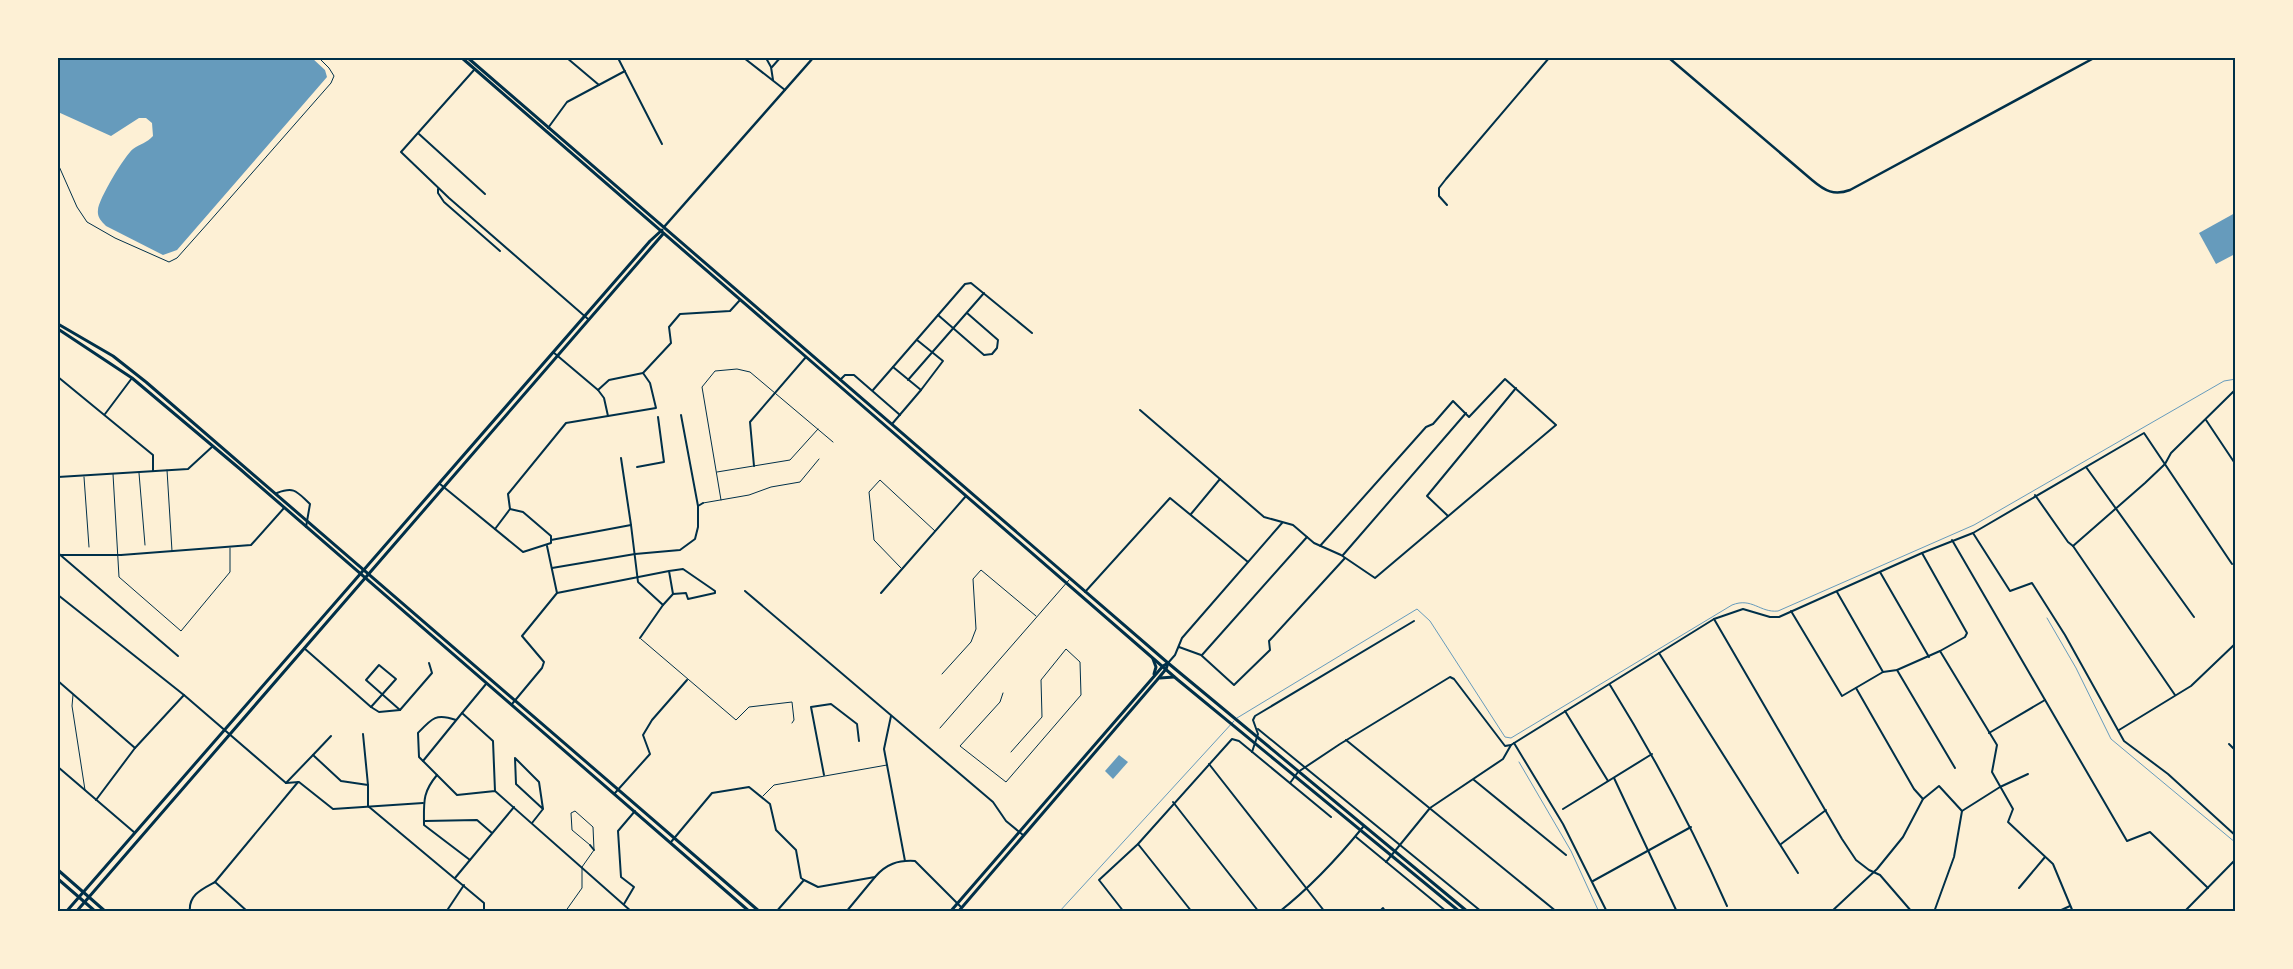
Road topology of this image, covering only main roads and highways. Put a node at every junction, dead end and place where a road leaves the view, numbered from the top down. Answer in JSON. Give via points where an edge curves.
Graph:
{"nodes":[{"id":1,"x":462,"y":58,"type":"edge"},
{"id":2,"x":468,"y":58,"type":"edge"},
{"id":3,"x":477,"y":67,"type":"junction"},
{"id":4,"x":663,"y":231,"type":"junction"},
{"id":5,"x":58,"y":324,"type":"edge"},
{"id":6,"x":58,"y":329,"type":"edge"},
{"id":7,"x":920,"y":451,"type":"junction"},
{"id":8,"x":917,"y":454,"type":"junction"},
{"id":9,"x":1012,"y":533,"type":"junction"},
{"id":10,"x":365,"y":569,"type":"junction"},
{"id":11,"x":360,"y":574,"type":"junction"},
{"id":12,"x":370,"y":574,"type":"junction"},
{"id":13,"x":366,"y":579,"type":"junction"},
{"id":14,"x":1150,"y":654,"type":"junction"},
{"id":15,"x":1168,"y":664,"type":"junction"},
{"id":16,"x":1162,"y":666,"type":"junction"},
{"id":17,"x":1166,"y":669,"type":"junction"},
{"id":18,"x":1154,"y":676,"type":"junction"},
{"id":19,"x":1176,"y":678,"type":"junction"},
{"id":20,"x":1158,"y":680,"type":"junction"},
{"id":21,"x":58,"y":870,"type":"edge"},
{"id":22,"x":58,"y":879,"type":"edge"},
{"id":23,"x":84,"y":892,"type":"junction"},
{"id":24,"x":89,"y":896,"type":"junction"},
{"id":25,"x":79,"y":897,"type":"junction"},
{"id":26,"x":84,"y":902,"type":"junction"},
{"id":27,"x":66,"y":912,"type":"edge"},
{"id":28,"x":76,"y":912,"type":"edge"},
{"id":29,"x":96,"y":912,"type":"edge"},
{"id":30,"x":106,"y":912,"type":"edge"},
{"id":31,"x":750,"y":912,"type":"edge"},
{"id":32,"x":760,"y":912,"type":"edge"},
{"id":33,"x":950,"y":912,"type":"edge"},
{"id":34,"x":958,"y":912,"type":"edge"},
{"id":35,"x":1460,"y":912,"type":"edge"},
{"id":36,"x":1468,"y":912,"type":"edge"}],
"edges":[{"from":1,"to":3,"type":"main road"},
{"from":2,"to":3,"type":"main road"},
{"from":3,"to":4,"type":"main road"},
{"from":4,"to":7,"type":"main road"},
{"from":4,"to":8,"type":"main road"},
{"from":4,"to":10,"type":"main road","via":[[650,241]]},
{"from":4,"to":12,"type":"main road"},
{"from":5,"to":10,"type":"main road","via":[[129,368]]},
{"from":6,"to":11,"type":"main road","via":[[132,378]]},
{"from":7,"to":8,"type":"main road"},
{"from":7,"to":9,"type":"main road"},
{"from":8,"to":9,"type":"main road"},
{"from":9,"to":14,"type":"main road"},
{"from":9,"to":15,"type":"main road"},
{"from":10,"to":11,"type":"main road"},
{"from":10,"to":12,"type":"main road"},
{"from":11,"to":13,"type":"main road"},
{"from":11,"to":23,"type":"main road"},
{"from":12,"to":13,"type":"main road"},
{"from":12,"to":32,"type":"main road"},
{"from":13,"to":24,"type":"main road"},
{"from":13,"to":31,"type":"main road"},
{"from":14,"to":16,"type":"main road"},
{"from":14,"to":18,"type":"main road","via":[[1155,664]]},
{"from":15,"to":16,"type":"main road"},
{"from":15,"to":17,"type":"main road"},
{"from":15,"to":36,"type":"main road"},
{"from":16,"to":17,"type":"main road"},
{"from":16,"to":18,"type":"main road"},
{"from":17,"to":19,"type":"main road"},
{"from":17,"to":20,"type":"main road"},
{"from":18,"to":33,"type":"main road"},
{"from":19,"to":20,"type":"main road"},
{"from":19,"to":35,"type":"main road"},
{"from":20,"to":34,"type":"main road"},
{"from":21,"to":23,"type":"main road"},
{"from":22,"to":25,"type":"main road"},
{"from":23,"to":24,"type":"main road"},
{"from":23,"to":25,"type":"main road"},
{"from":24,"to":26,"type":"main road"},
{"from":24,"to":30,"type":"main road"},
{"from":25,"to":26,"type":"main road"},
{"from":25,"to":27,"type":"main road"},
{"from":26,"to":28,"type":"main road"},
{"from":26,"to":29,"type":"main road"}]}
